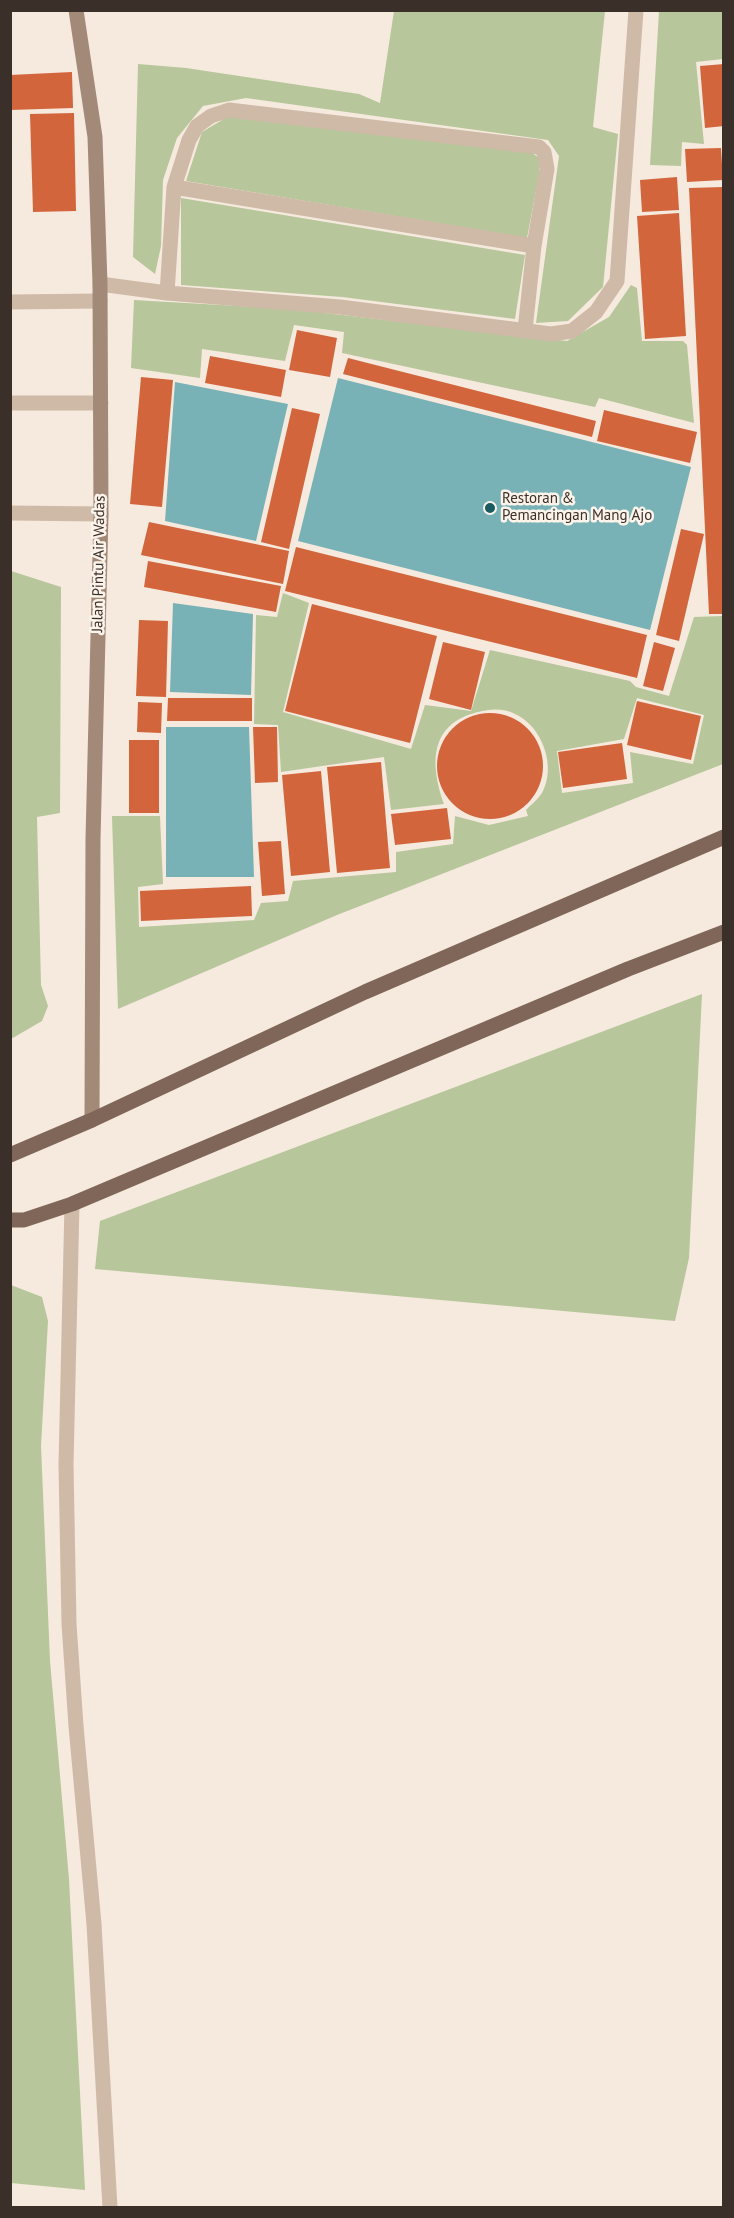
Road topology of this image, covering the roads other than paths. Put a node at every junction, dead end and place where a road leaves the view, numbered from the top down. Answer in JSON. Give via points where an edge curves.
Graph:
{"nodes":[{"id":1,"x":76,"y":10,"type":"edge"},
{"id":2,"x":636,"y":10,"type":"edge"},
{"id":3,"x":174,"y":187,"type":"junction"},
{"id":4,"x":534,"y":246,"type":"junction"},
{"id":5,"x":100,"y":284,"type":"junction"},
{"id":6,"x":167,"y":293,"type":"junction"},
{"id":7,"x":100,"y":301,"type":"junction"},
{"id":8,"x":10,"y":302,"type":"edge"},
{"id":9,"x":525,"y":330,"type":"junction"},
{"id":10,"x":10,"y":403,"type":"edge"},
{"id":11,"x":101,"y":403,"type":"junction"},
{"id":12,"x":10,"y":513,"type":"edge"},
{"id":13,"x":101,"y":514,"type":"junction"},
{"id":14,"x":723,"y":832,"type":"edge"},
{"id":15,"x":723,"y":837,"type":"edge"},
{"id":16,"x":691,"y":850,"type":"junction"},
{"id":17,"x":723,"y":932,"type":"edge"},
{"id":18,"x":92,"y":1120,"type":"junction"},
{"id":19,"x":10,"y":1155,"type":"edge"},
{"id":20,"x":72,"y":1204,"type":"junction"},
{"id":21,"x":10,"y":1220,"type":"edge"},
{"id":22,"x":110,"y":2208,"type":"edge"}],
"edges":[{"from":1,"to":5,"type":"main road","name":"Jalan Pintu Air Wadas","via":[[95,137]]},
{"from":2,"to":9,"type":"street","via":[[617,281],[596,312],[572,331],[551,334]]},
{"from":3,"to":4,"type":"street"},
{"from":3,"to":4,"type":"street","via":[[197,126],[229,110],[539,147],[547,169]]},
{"from":3,"to":6,"type":"street"},
{"from":4,"to":9,"type":"street"},
{"from":5,"to":6,"type":"street"},
{"from":5,"to":7,"type":"main road","name":"Jalan Pintu Air Wadas"},
{"from":6,"to":9,"type":"street","via":[[339,307]]},
{"from":7,"to":8,"type":"street"},
{"from":7,"to":11,"type":"main road","name":"Jalan Pintu Air Wadas"},
{"from":10,"to":11,"type":"street"},
{"from":11,"to":13,"type":"main road","name":"Jalan Pintu Air Wadas"},
{"from":12,"to":13,"type":"street"},
{"from":13,"to":18,"type":"main road","name":"Jalan Pintu Air Wadas","via":[[93,828]]},
{"from":14,"to":16,"type":"street"},
{"from":15,"to":16,"type":"main road"},
{"from":16,"to":18,"type":"main road","via":[[365,992]]},
{"from":17,"to":20,"type":"main road"},
{"from":18,"to":19,"type":"main road"},
{"from":20,"to":21,"type":"main road","via":[[24,1220]]},
{"from":20,"to":22,"type":"street","via":[[66,1465],[69,1624],[94,1924]]}]}
